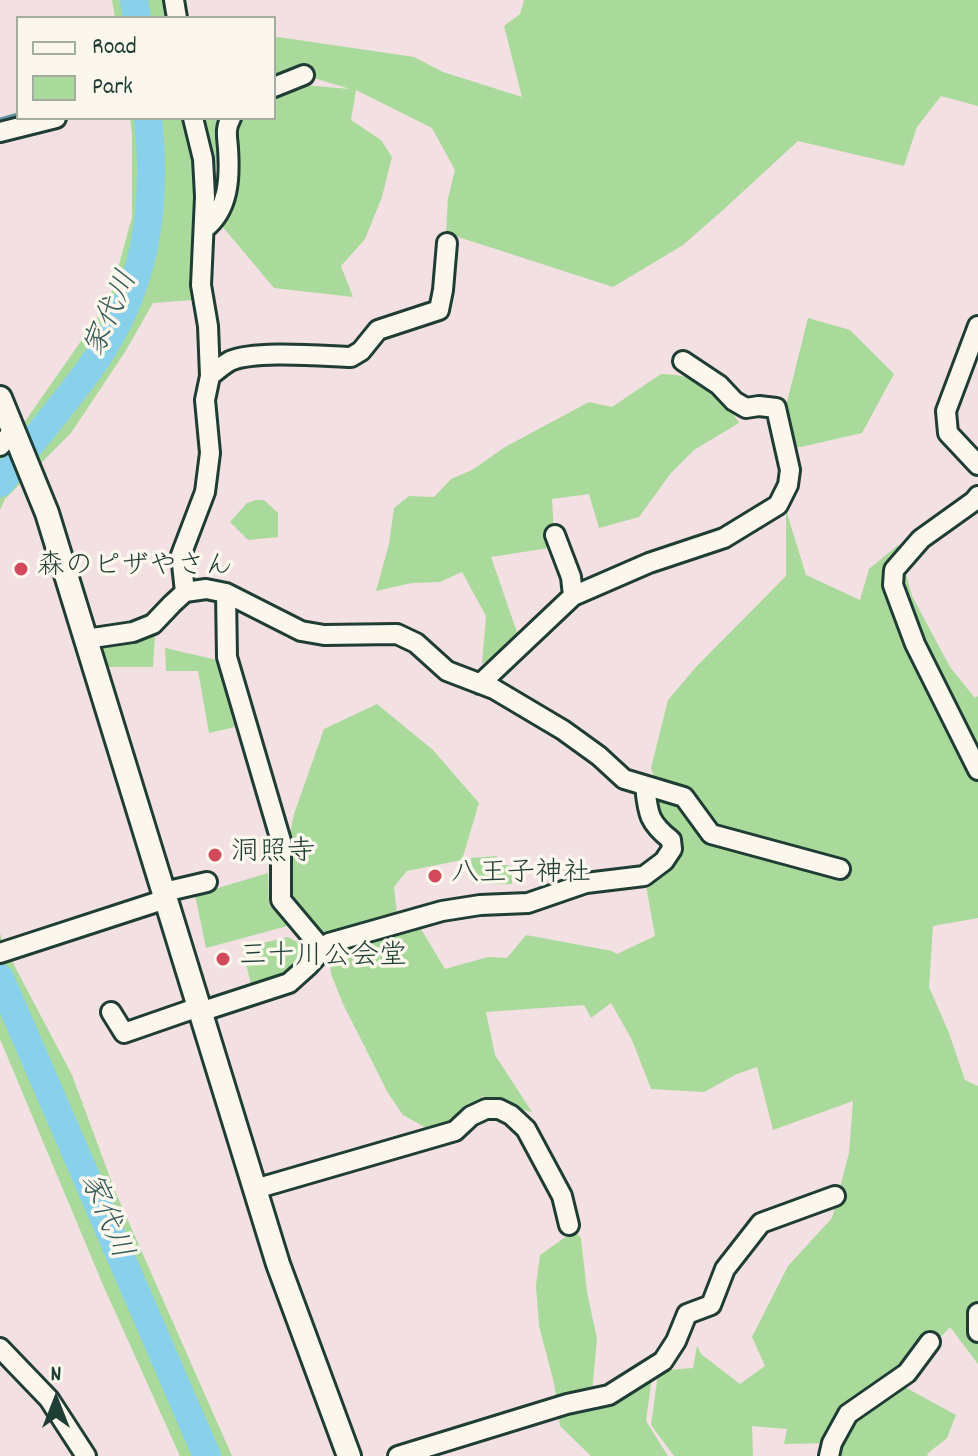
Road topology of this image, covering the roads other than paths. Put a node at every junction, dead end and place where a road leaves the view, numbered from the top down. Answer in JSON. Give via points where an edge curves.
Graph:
{"nodes":[{"id":1,"x":304,"y":75,"type":"dead end"},
{"id":2,"x":276,"y":86,"type":"edge"},
{"id":3,"x":48,"y":120,"type":"edge"},
{"id":4,"x":193,"y":120,"type":"edge"},
{"id":5,"x":230,"y":120,"type":"edge"},
{"id":6,"x":0,"y":132,"type":"edge"},
{"id":7,"x":204,"y":229,"type":"junction"},
{"id":8,"x":447,"y":243,"type":"dead end"},
{"id":9,"x":978,"y":326,"type":"edge"},
{"id":10,"x":683,"y":361,"type":"dead end"},
{"id":11,"x":210,"y":376,"type":"junction"},
{"id":12,"x":0,"y":398,"type":"edge"},
{"id":13,"x":11,"y":440,"type":"edge"},
{"id":14,"x":978,"y":465,"type":"edge"},
{"id":15,"x":978,"y":496,"type":"edge"},
{"id":16,"x":555,"y":535,"type":"dead end"},
{"id":17,"x":185,"y":592,"type":"junction"},
{"id":18,"x":226,"y":593,"type":"junction"},
{"id":19,"x":573,"y":596,"type":"junction"},
{"id":20,"x":86,"y":639,"type":"junction"},
{"id":21,"x":480,"y":684,"type":"junction"},
{"id":22,"x":978,"y":770,"type":"edge"},
{"id":23,"x":645,"y":786,"type":"junction"},
{"id":24,"x":840,"y":869,"type":"dead end"},
{"id":25,"x":207,"y":882,"type":"dead end"},
{"id":26,"x":165,"y":895,"type":"junction"},
{"id":27,"x":323,"y":950,"type":"junction"},
{"id":28,"x":3,"y":952,"type":"edge"},
{"id":29,"x":200,"y":1010,"type":"junction"},
{"id":30,"x":111,"y":1012,"type":"dead end"},
{"id":31,"x":255,"y":1189,"type":"junction"},
{"id":32,"x":835,"y":1196,"type":"dead end"},
{"id":33,"x":569,"y":1225,"type":"dead end"},
{"id":34,"x":978,"y":1313,"type":"edge"},
{"id":35,"x":978,"y":1332,"type":"edge"},
{"id":36,"x":930,"y":1342,"type":"dead end"},
{"id":37,"x":0,"y":1348,"type":"edge"},
{"id":38,"x":86,"y":1456,"type":"edge"},
{"id":39,"x":349,"y":1456,"type":"edge"},
{"id":40,"x":398,"y":1456,"type":"edge"},
{"id":41,"x":829,"y":1456,"type":"edge"}],
"edges":[{"from":1,"to":2,"type":"street"},
{"from":3,"to":6,"type":"street"},
{"from":4,"to":7,"type":"street","via":[[203,159]]},
{"from":5,"to":7,"type":"street","via":[[223,203]]},
{"from":7,"to":11,"type":"street","via":[[201,285]]},
{"from":8,"to":11,"type":"street","via":[[439,310],[378,330],[351,357],[244,358]]},
{"from":9,"to":14,"type":"street","via":[[946,411],[948,433]]},
{"from":10,"to":19,"type":"street","via":[[746,408],[776,408],[790,470],[788,485],[778,505],[724,538]]},
{"from":11,"to":17,"type":"street","via":[[205,400],[210,453],[205,492],[181,555]]},
{"from":12,"to":13,"type":"street"},
{"from":13,"to":20,"type":"street","via":[[47,513]]},
{"from":15,"to":22,"type":"street","via":[[921,539],[894,570],[893,585],[915,644]]},
{"from":16,"to":19,"type":"street"},
{"from":17,"to":18,"type":"street"},
{"from":17,"to":20,"type":"street","via":[[153,624]]},
{"from":18,"to":21,"type":"street","via":[[301,631],[397,634],[416,643],[447,671]]},
{"from":18,"to":27,"type":"street","via":[[227,657],[281,841],[281,900]]},
{"from":19,"to":21,"type":"street"},
{"from":20,"to":26,"type":"street"},
{"from":21,"to":23,"type":"street","via":[[563,730],[624,779]]},
{"from":23,"to":24,"type":"street","via":[[684,797],[711,834]]},
{"from":23,"to":27,"type":"street","via":[[648,814],[671,840],[672,849],[644,876],[586,883],[528,903],[442,911],[329,943]]},
{"from":25,"to":26,"type":"street"},
{"from":26,"to":28,"type":"street"},
{"from":26,"to":29,"type":"street"},
{"from":27,"to":29,"type":"street","via":[[289,983]]},
{"from":29,"to":30,"type":"street","via":[[124,1033]]},
{"from":29,"to":31,"type":"street"},
{"from":31,"to":33,"type":"street","via":[[455,1131],[471,1116],[499,1109],[526,1129],[562,1196]]},
{"from":31,"to":39,"type":"street"},
{"from":32,"to":40,"type":"street","via":[[761,1223],[725,1269],[711,1305],[687,1314],[663,1361],[609,1395]]},
{"from":34,"to":35,"type":"street"},
{"from":36,"to":41,"type":"street","via":[[907,1373],[848,1414]]},
{"from":37,"to":38,"type":"street","via":[[49,1399]]}]}
